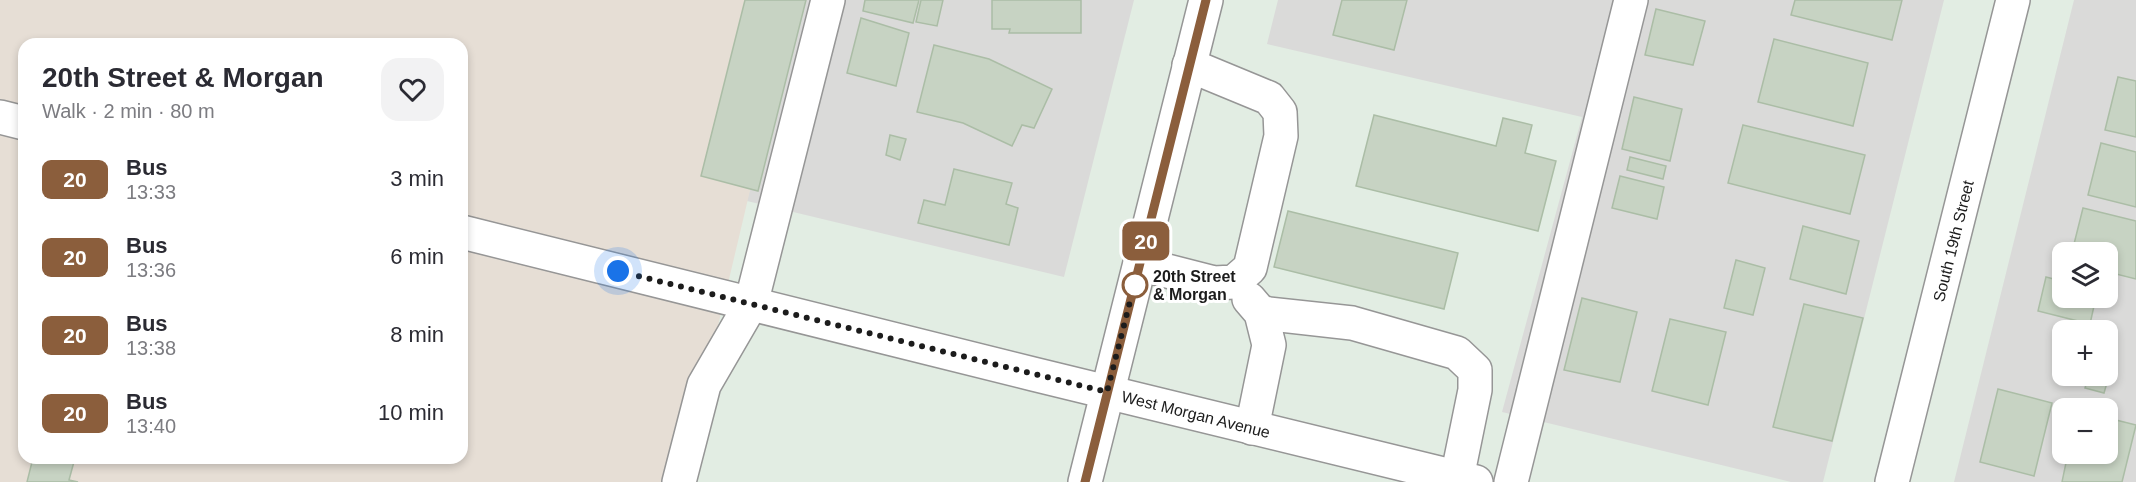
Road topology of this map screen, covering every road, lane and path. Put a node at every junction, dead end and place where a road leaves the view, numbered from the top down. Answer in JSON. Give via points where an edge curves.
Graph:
{"nodes":[{"id":1,"x":828,"y":0,"type":"edge"},
{"id":2,"x":1206,"y":0,"type":"edge"},
{"id":3,"x":1631,"y":0,"type":"edge"},
{"id":4,"x":2013,"y":0,"type":"edge"},
{"id":5,"x":1190,"y":65,"type":"junction"},
{"id":6,"x":0,"y":117,"type":"edge"},
{"id":7,"x":18,"y":122,"type":"edge"},
{"id":8,"x":468,"y":233,"type":"edge"},
{"id":9,"x":1140,"y":264,"type":"junction"},
{"id":10,"x":1234,"y":282,"type":"junction"},
{"id":11,"x":751,"y":304,"type":"junction"},
{"id":12,"x":1261,"y":313,"type":"junction"},
{"id":13,"x":1107,"y":392,"type":"junction"},
{"id":14,"x":1252,"y":428,"type":"junction"},
{"id":15,"x":1467,"y":480,"type":"edge"},
{"id":16,"x":679,"y":482,"type":"edge"},
{"id":17,"x":1085,"y":482,"type":"edge"},
{"id":18,"x":1511,"y":482,"type":"edge"},
{"id":19,"x":1892,"y":482,"type":"edge"}],
"edges":[{"from":1,"to":11,"type":"street"},
{"from":2,"to":5,"type":"street"},
{"from":3,"to":18,"type":"street"},
{"from":4,"to":19,"type":"street","name":"South 19th Street"},
{"from":5,"to":9,"type":"street"},
{"from":5,"to":10,"type":"street","via":[[1269,98],[1280,112],[1281,136],[1250,268]]},
{"from":6,"to":7,"type":"street"},
{"from":8,"to":11,"type":"street","name":"West Morgan Avenue"},
{"from":9,"to":10,"type":"street","via":[[1214,283]]},
{"from":9,"to":13,"type":"street"},
{"from":10,"to":12,"type":"street"},
{"from":11,"to":13,"type":"street","name":"West Morgan Avenue"},
{"from":11,"to":16,"type":"street","via":[[704,385]]},
{"from":12,"to":14,"type":"street","via":[[1269,345]]},
{"from":12,"to":15,"type":"street","via":[[1352,323],[1457,353],[1475,370]]},
{"from":13,"to":14,"type":"street","name":"West Morgan Avenue"},
{"from":13,"to":17,"type":"street"},
{"from":14,"to":15,"type":"street","name":"West Morgan Avenue"}]}
